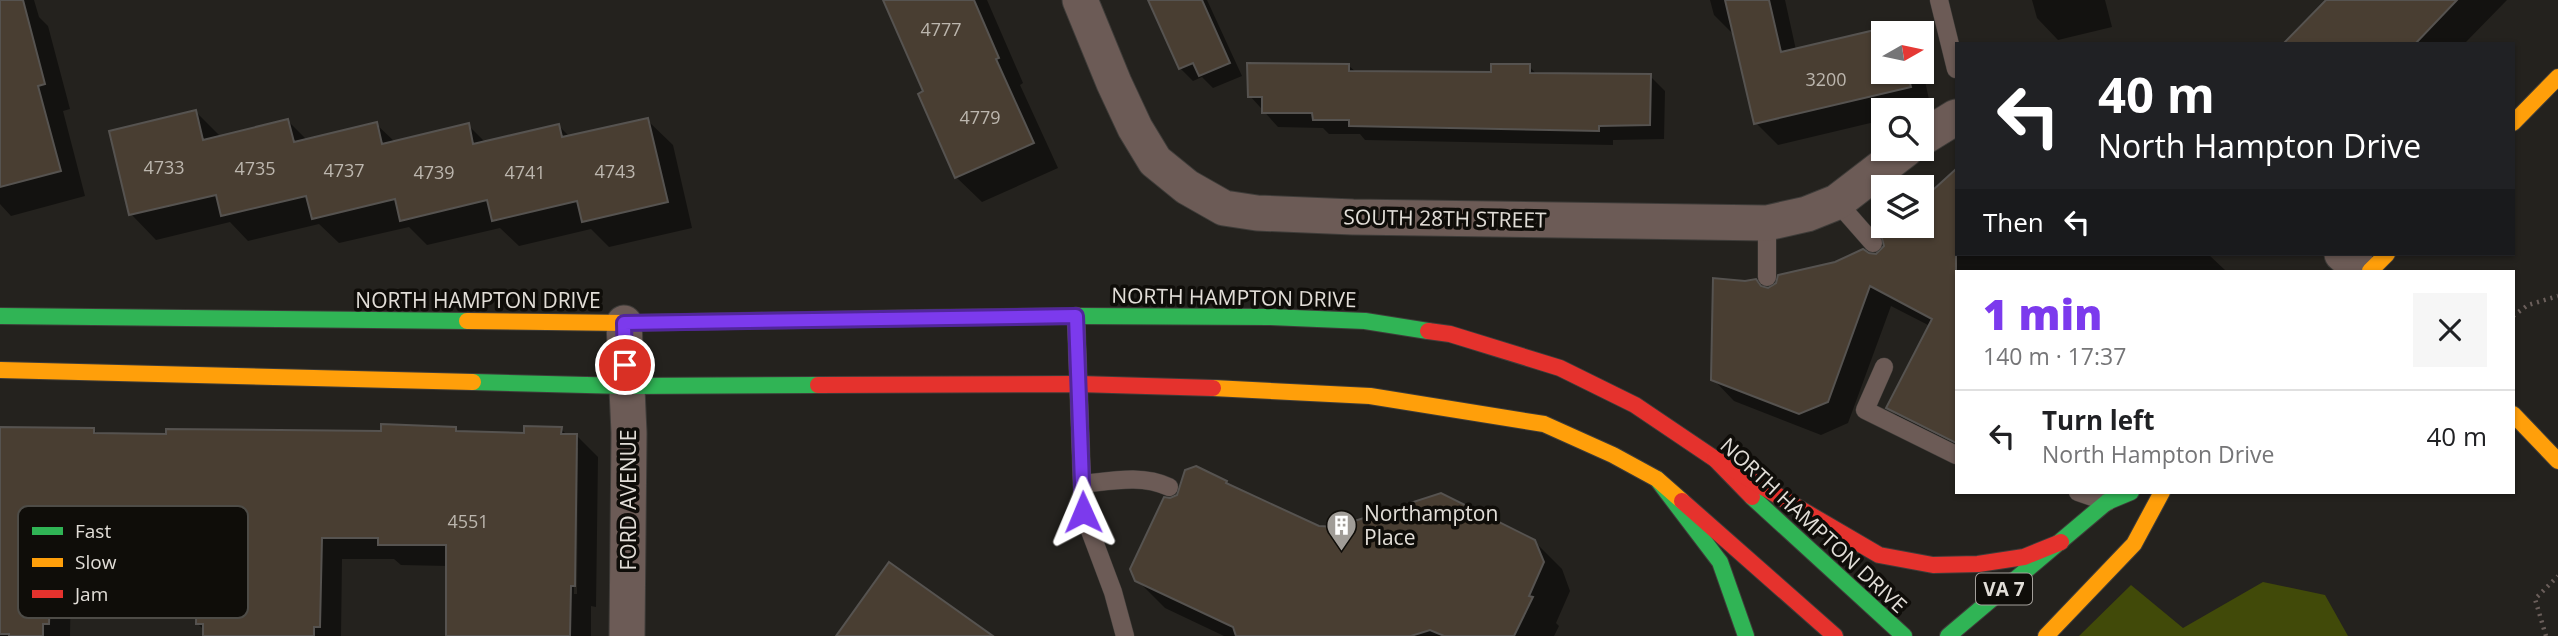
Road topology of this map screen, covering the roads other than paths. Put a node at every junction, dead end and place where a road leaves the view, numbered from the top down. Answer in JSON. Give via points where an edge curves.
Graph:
{"nodes":[{"id":1,"x":1080,"y":0,"type":"edge"},
{"id":2,"x":1939,"y":0,"type":"edge"},
{"id":3,"x":1955,"y":65,"type":"edge"},
{"id":4,"x":2558,"y":77,"type":"edge"},
{"id":5,"x":1955,"y":118,"type":"edge"},
{"id":6,"x":2515,"y":121,"type":"edge"},
{"id":7,"x":1934,"y":131,"type":"edge"},
{"id":8,"x":1890,"y":161,"type":"edge"},
{"id":9,"x":1837,"y":202,"type":"junction"},
{"id":10,"x":1767,"y":223,"type":"junction"},
{"id":11,"x":1872,"y":243,"type":"dead end"},
{"id":12,"x":2344,"y":256,"type":"edge"},
{"id":13,"x":2385,"y":256,"type":"edge"},
{"id":14,"x":2361,"y":270,"type":"edge"},
{"id":15,"x":2371,"y":270,"type":"edge"},
{"id":16,"x":1767,"y":277,"type":"dead end"},
{"id":17,"x":0,"y":316,"type":"edge"},
{"id":18,"x":1076,"y":316,"type":"junction"},
{"id":19,"x":624,"y":323,"type":"junction"},
{"id":20,"x":1884,"y":367,"type":"dead end"},
{"id":21,"x":0,"y":370,"type":"edge"},
{"id":22,"x":1079,"y":384,"type":"junction"},
{"id":23,"x":625,"y":386,"type":"junction"},
{"id":24,"x":2515,"y":416,"type":"edge"},
{"id":25,"x":1955,"y":455,"type":"edge"},
{"id":26,"x":1715,"y":458,"type":"junction"},
{"id":27,"x":2558,"y":461,"type":"edge"},
{"id":28,"x":1657,"y":479,"type":"junction"},
{"id":29,"x":1082,"y":484,"type":"junction"},
{"id":30,"x":1169,"y":487,"type":"dead end"},
{"id":31,"x":2084,"y":494,"type":"edge"},
{"id":32,"x":2125,"y":494,"type":"edge"},
{"id":33,"x":2161,"y":494,"type":"edge"},
{"id":34,"x":2107,"y":502,"type":"junction"},
{"id":35,"x":2061,"y":542,"type":"junction"},
{"id":36,"x":627,"y":636,"type":"edge"},
{"id":37,"x":1125,"y":636,"type":"edge"},
{"id":38,"x":1746,"y":636,"type":"edge"},
{"id":39,"x":1835,"y":636,"type":"edge"},
{"id":40,"x":1904,"y":636,"type":"edge"},
{"id":41,"x":1948,"y":636,"type":"edge"},
{"id":42,"x":2046,"y":636,"type":"edge"}],
"edges":[{"from":1,"to":10,"type":"street","name":"SOUTH 28TH STREET","via":[[1135,128],[1155,161],[1224,208],[1353,217]]},
{"from":2,"to":3,"type":"lane"},
{"from":4,"to":6,"type":"street"},
{"from":5,"to":7,"type":"street"},
{"from":8,"to":9,"type":"street","name":"SOUTH 28TH STREET"},
{"from":9,"to":10,"type":"street","name":"SOUTH 28TH STREET"},
{"from":9,"to":11,"type":"lane"},
{"from":10,"to":16,"type":"lane"},
{"from":12,"to":14,"type":"street"},
{"from":13,"to":15,"type":"street"},
{"from":17,"to":19,"type":"street","name":"NORTH HAMPTON DRIVE"},
{"from":18,"to":19,"type":"street","name":"NORTH HAMPTON DRIVE"},
{"from":18,"to":22,"type":"lane"},
{"from":18,"to":26,"type":"street","name":"NORTH HAMPTON DRIVE","via":[[1365,321],[1450,334],[1560,368],[1635,405]]},
{"from":19,"to":23,"type":"street","name":"FORD AVENUE"},
{"from":20,"to":25,"type":"lane","via":[[1865,410]]},
{"from":21,"to":23,"type":"street"},
{"from":22,"to":23,"type":"street"},
{"from":22,"to":28,"type":"street","via":[[1370,396],[1456,409],[1544,424]]},
{"from":22,"to":29,"type":"lane"},
{"from":23,"to":36,"type":"street","name":"FORD AVENUE","via":[[629,433]]},
{"from":24,"to":27,"type":"street"},
{"from":26,"to":35,"type":"street","via":[[1879,555],[1933,565],[1978,564],[2024,557]]},
{"from":26,"to":40,"type":"street","name":"NORTH HAMPTON DRIVE","via":[[1763,509]]},
{"from":28,"to":38,"type":"street","via":[[1720,562]]},
{"from":28,"to":39,"type":"street"},
{"from":29,"to":30,"type":"lane","via":[[1129,479]]},
{"from":29,"to":37,"type":"lane","via":[[1083,512]]},
{"from":31,"to":34,"type":"lane"},
{"from":32,"to":34,"type":"street","number":"VA 7"},
{"from":33,"to":42,"type":"street","via":[[2134,544]]},
{"from":34,"to":35,"type":"street","number":"VA 7"},
{"from":35,"to":41,"type":"street","number":"VA 7"}]}
